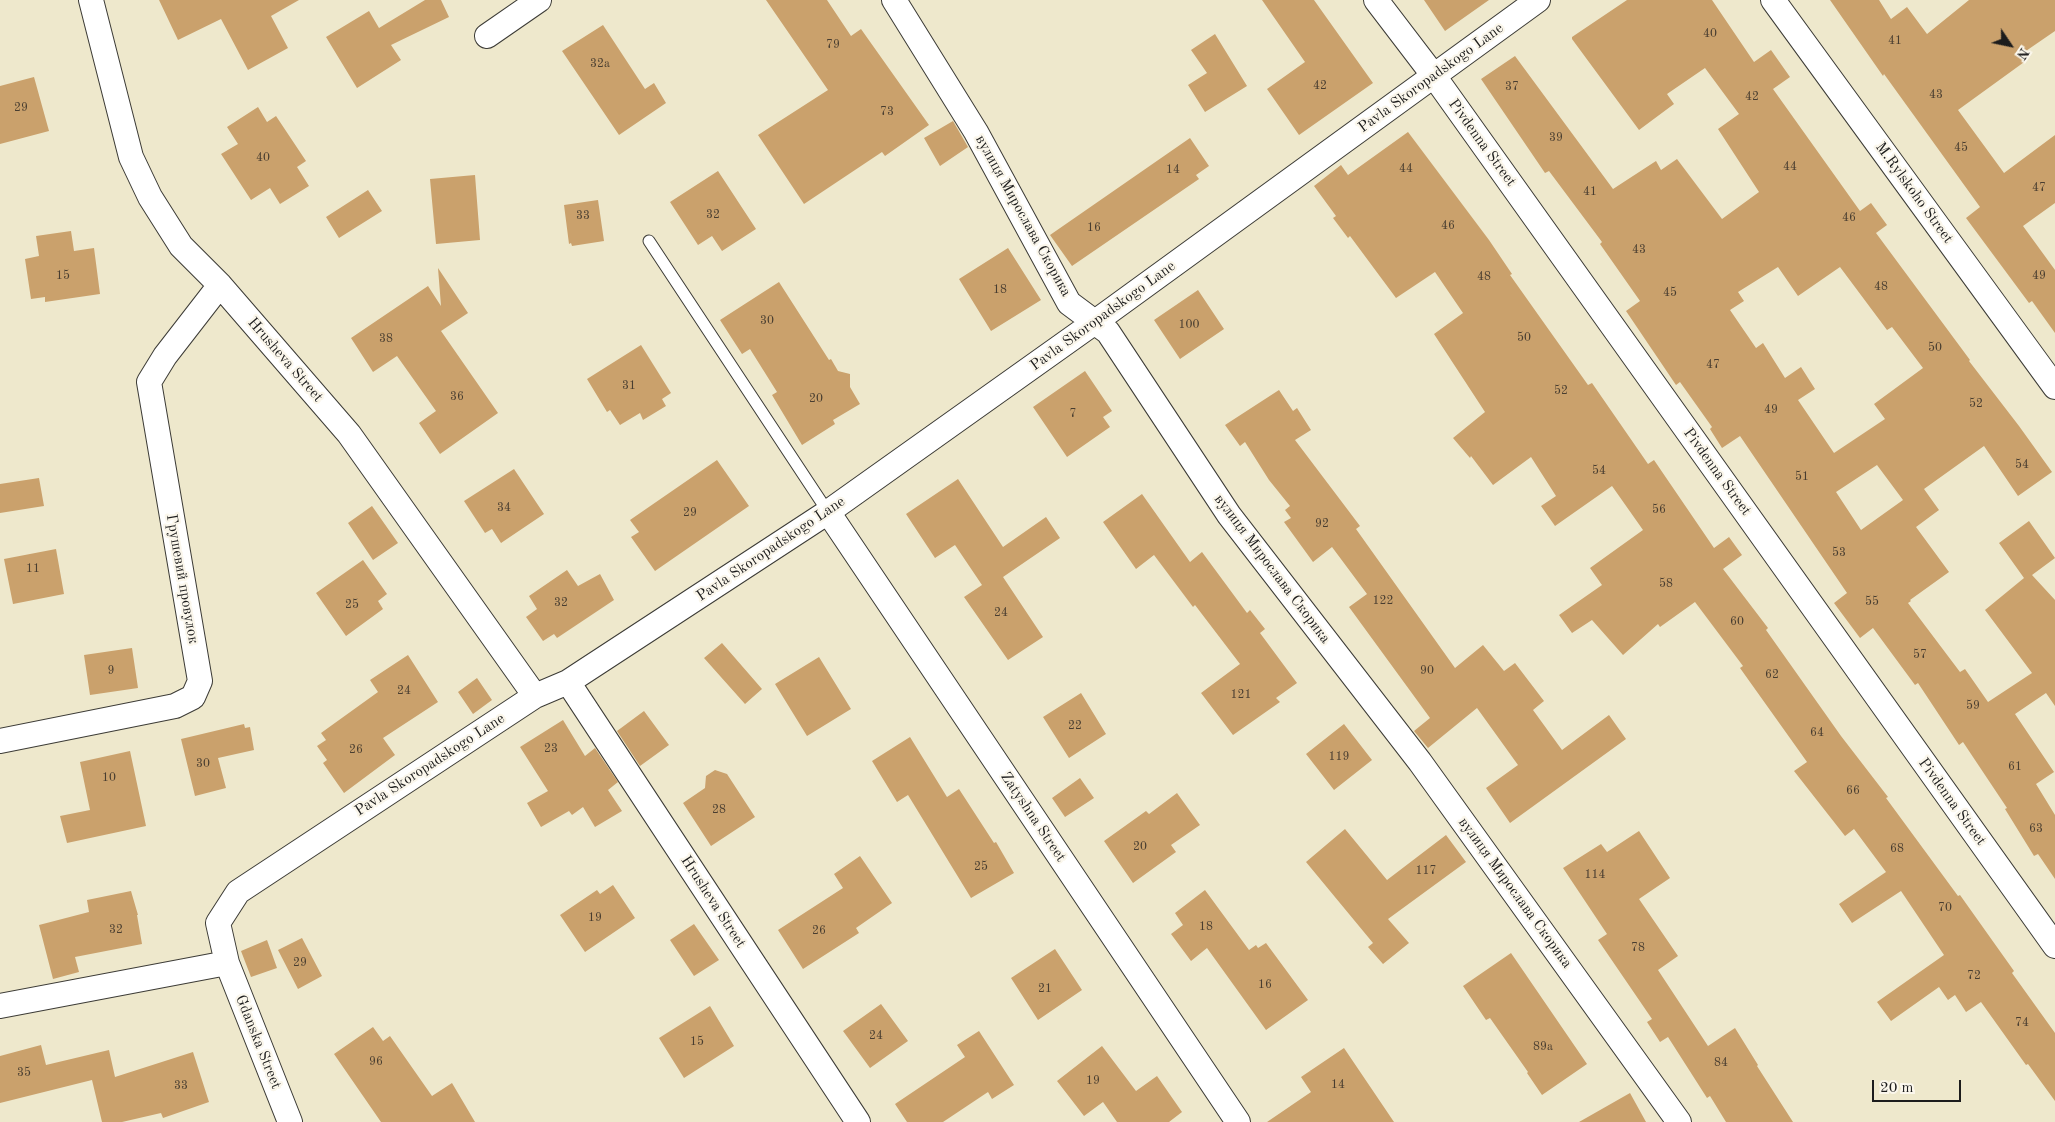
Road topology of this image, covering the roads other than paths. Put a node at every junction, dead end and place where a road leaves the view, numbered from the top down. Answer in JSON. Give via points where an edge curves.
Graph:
{"nodes":[{"id":1,"x":91,"y":0,"type":"edge"},
{"id":2,"x":539,"y":0,"type":"edge"},
{"id":3,"x":894,"y":0,"type":"edge"},
{"id":4,"x":1376,"y":0,"type":"edge"},
{"id":5,"x":1538,"y":0,"type":"edge"},
{"id":6,"x":1773,"y":0,"type":"edge"},
{"id":7,"x":487,"y":36,"type":"dead end"},
{"id":8,"x":1434,"y":76,"type":"junction"},
{"id":9,"x":649,"y":241,"type":"dead end"},
{"id":10,"x":220,"y":285,"type":"junction"},
{"id":11,"x":1095,"y":322,"type":"junction"},
{"id":12,"x":2055,"y":387,"type":"edge"},
{"id":13,"x":828,"y":512,"type":"junction"},
{"id":14,"x":568,"y":682,"type":"junction"},
{"id":15,"x":535,"y":696,"type":"junction"},
{"id":16,"x":0,"y":741,"type":"edge"},
{"id":17,"x":2055,"y":946,"type":"edge"},
{"id":18,"x":226,"y":963,"type":"junction"},
{"id":19,"x":0,"y":1006,"type":"edge"},
{"id":20,"x":290,"y":1122,"type":"edge"},
{"id":21,"x":858,"y":1122,"type":"edge"},
{"id":22,"x":1238,"y":1122,"type":"edge"},
{"id":23,"x":1679,"y":1122,"type":"edge"}],
"edges":[{"from":1,"to":10,"type":"street","name":"Hrusheva Street","via":[[131,157],[150,197],[181,246]]},
{"from":2,"to":7,"type":"street"},
{"from":3,"to":11,"type":"street","name":"вулиця Мирослава Скорика","via":[[976,132],[1069,302]]},
{"from":4,"to":8,"type":"street","name":"Pivdenna Street"},
{"from":5,"to":8,"type":"street","name":"Pavla Skoropadskogo Lane"},
{"from":6,"to":12,"type":"street","name":"M.Rylskoho Street"},
{"from":8,"to":11,"type":"street","name":"Pavla Skoropadskogo Lane"},
{"from":8,"to":17,"type":"street","name":"Pivdenna Street"},
{"from":9,"to":13,"type":"lane"},
{"from":10,"to":15,"type":"street","name":"Hrusheva Street","via":[[349,434]]},
{"from":10,"to":16,"type":"street","name":"Грушевий провулок","via":[[149,382],[200,681],[193,697],[175,706]]},
{"from":11,"to":13,"type":"street","name":"Pavla Skoropadskogo Lane"},
{"from":11,"to":23,"type":"street","name":"вулиця Мирослава Скорика","via":[[1108,332],[1229,515],[1420,762]]},
{"from":13,"to":14,"type":"street","name":"Pavla Skoropadskogo Lane"},
{"from":13,"to":22,"type":"street","name":"Zatyshna Street"},
{"from":14,"to":15,"type":"street","name":"Pavla Skoropadskogo Lane"},
{"from":14,"to":21,"type":"street","name":"Hrusheva Street"},
{"from":15,"to":18,"type":"street","name":"Pavla Skoropadskogo Lane","via":[[238,892],[218,923]]},
{"from":18,"to":19,"type":"street"},
{"from":18,"to":20,"type":"street","name":"Gdanska Street"}]}
